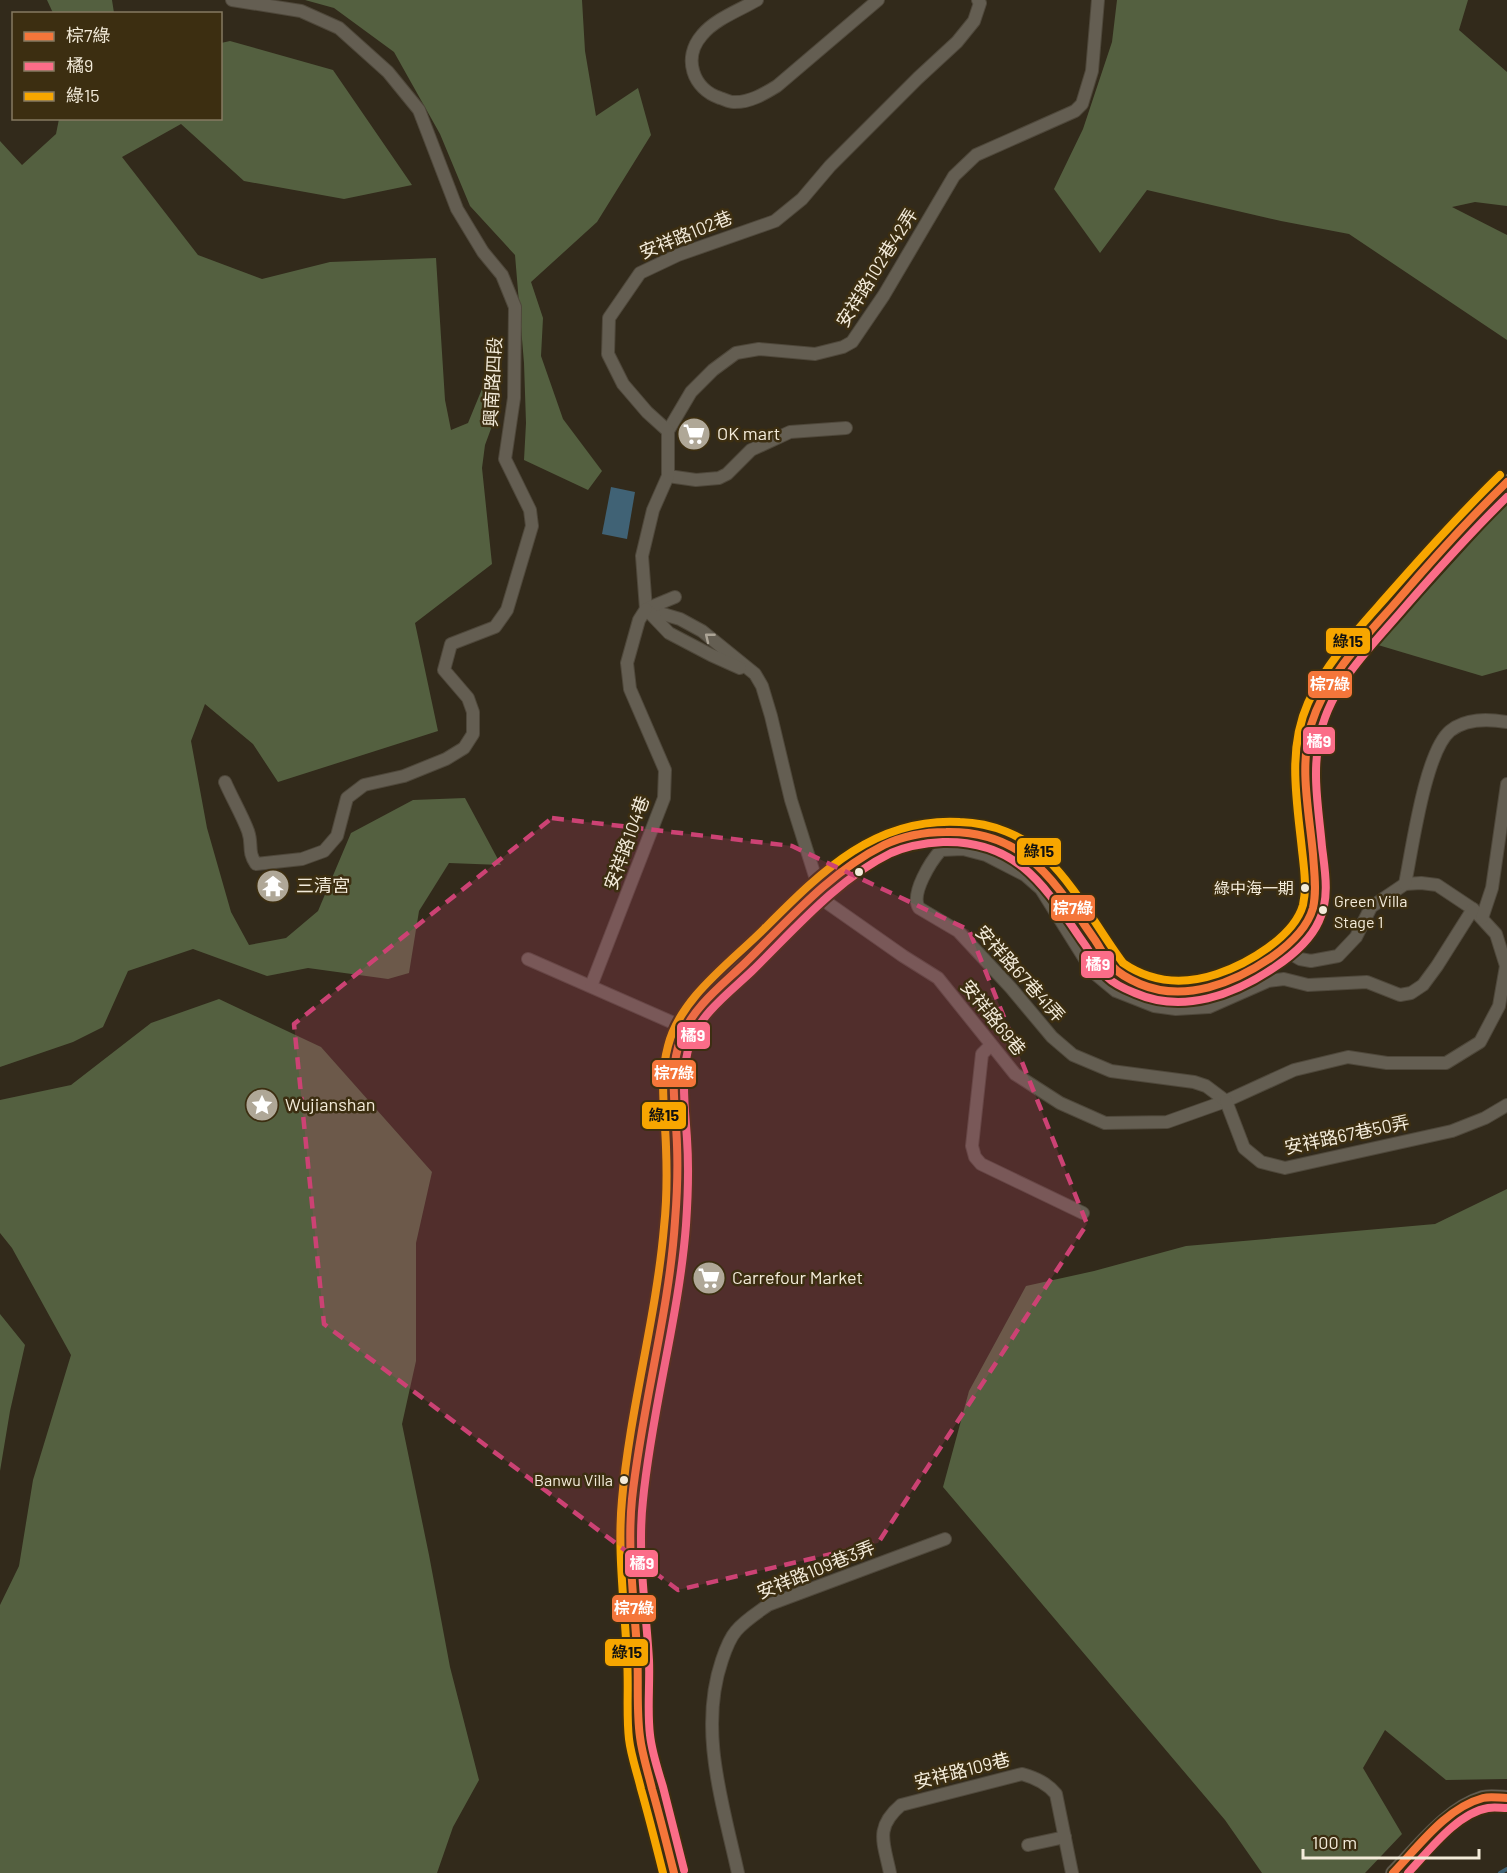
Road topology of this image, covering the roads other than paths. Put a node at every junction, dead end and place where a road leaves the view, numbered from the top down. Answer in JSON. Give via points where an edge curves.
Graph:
{"nodes":[{"id":1,"x":232,"y":0,"type":"edge"},
{"id":2,"x":757,"y":0,"type":"edge"},
{"id":3,"x":878,"y":0,"type":"edge"},
{"id":4,"x":978,"y":0,"type":"edge"},
{"id":5,"x":1098,"y":0,"type":"edge"},
{"id":6,"x":846,"y":428,"type":"dead end"},
{"id":7,"x":668,"y":431,"type":"junction"},
{"id":8,"x":668,"y":476,"type":"junction"},
{"id":9,"x":1507,"y":482,"type":"edge"},
{"id":10,"x":675,"y":597,"type":"dead end"},
{"id":11,"x":646,"y":609,"type":"junction"},
{"id":12,"x":1507,"y":722,"type":"edge"},
{"id":13,"x":225,"y":782,"type":"dead end"},
{"id":14,"x":1507,"y":784,"type":"edge"},
{"id":15,"x":1405,"y":884,"type":"junction"},
{"id":16,"x":820,"y":892,"type":"junction"},
{"id":17,"x":1477,"y":914,"type":"junction"},
{"id":18,"x":1283,"y":949,"type":"junction"},
{"id":19,"x":528,"y":959,"type":"dead end"},
{"id":20,"x":591,"y":986,"type":"junction"},
{"id":21,"x":685,"y":1028,"type":"junction"},
{"id":22,"x":991,"y":1045,"type":"junction"},
{"id":23,"x":1226,"y":1101,"type":"junction"},
{"id":24,"x":1507,"y":1105,"type":"edge"},
{"id":25,"x":1083,"y":1213,"type":"dead end"},
{"id":26,"x":945,"y":1539,"type":"dead end"},
{"id":27,"x":1507,"y":1798,"type":"edge"},
{"id":28,"x":1065,"y":1837,"type":"junction"},
{"id":29,"x":1028,"y":1845,"type":"dead end"},
{"id":30,"x":674,"y":1873,"type":"edge"},
{"id":31,"x":738,"y":1873,"type":"edge"},
{"id":32,"x":890,"y":1873,"type":"edge"},
{"id":33,"x":1072,"y":1873,"type":"edge"},
{"id":34,"x":1393,"y":1873,"type":"edge"}],
"edges":[{"from":1,"to":13,"type":"street","name":"興南路四段","via":[[301,11],[339,27],[388,72],[419,110],[457,209],[502,275],[515,307],[514,398],[505,459],[530,510],[532,525],[507,610],[495,627],[451,644],[444,670],[468,698],[473,712],[473,734],[464,748],[404,776],[364,785],[347,798],[337,836],[324,851],[268,864],[256,864],[250,856],[248,831]]},
{"from":2,"to":3,"type":"street","via":[[716,23],[702,35],[693,51],[695,80],[710,94],[733,102],[759,97]]},
{"from":4,"to":7,"type":"street","name":"安祥路102巷","via":[[975,21],[957,42],[830,166],[802,199],[775,220],[640,273],[609,318],[608,354],[623,384]]},
{"from":5,"to":7,"type":"street","name":"安祥路102巷42弄","via":[[1092,71],[1082,104],[1075,111],[976,155],[954,176],[852,342],[815,354],[773,349],[736,353],[691,392]]},
{"from":6,"to":8,"type":"street","via":[[790,432],[751,450],[719,478]]},
{"from":7,"to":8,"type":"street"},
{"from":8,"to":11,"type":"street","via":[[653,510],[642,556]]},
{"from":9,"to":18,"type":"street","via":[[1469,518],[1362,641],[1319,703],[1309,731],[1305,770],[1315,887],[1312,910],[1298,934]]},
{"from":10,"to":11,"type":"street"},
{"from":11,"to":16,"type":"street","via":[[680,619],[702,631],[755,674],[771,716],[791,800]]},
{"from":11,"to":20,"type":"street","name":"安祥路104巷","via":[[627,663],[630,689],[665,770],[664,798]]},
{"from":12,"to":15,"type":"street","via":[[1486,718],[1468,723],[1450,731],[1440,744],[1429,768]]},
{"from":14,"to":17,"type":"street","name":"安祥路67巷41弄","via":[[1492,888]]},
{"from":15,"to":17,"type":"street","via":[[1437,885]]},
{"from":15,"to":18,"type":"street","via":[[1371,907],[1356,937],[1338,956],[1311,961]]},
{"from":16,"to":18,"type":"street","via":[[847,868],[894,840],[942,831],[978,834],[1000,840],[1049,874],[1117,972],[1147,989],[1165,993],[1210,988],[1238,978]]},
{"from":16,"to":21,"type":"street","via":[[707,1000]]},
{"from":16,"to":22,"type":"street","name":"安祥路69巷","via":[[829,904],[938,978]]},
{"from":17,"to":23,"type":"street","name":"安祥路69巷","via":[[1496,934],[1506,966],[1499,1006],[1480,1042],[1446,1063],[1387,1063],[1348,1058],[1294,1070]]},
{"from":17,"to":23,"type":"street","name":"安祥路67巷41弄","via":[[1422,985],[1411,993],[1400,995],[1367,982],[1308,985],[1284,979],[1268,981],[1209,1007],[1176,1010],[1116,991],[1093,972],[1041,889],[1025,875],[986,855],[963,849],[941,850],[934,857],[916,896],[919,908],[958,931],[1062,1047],[1111,1071],[1194,1082]]},
{"from":19,"to":20,"type":"street"},
{"from":20,"to":21,"type":"street"},
{"from":21,"to":30,"type":"street","via":[[674,1072],[677,1156],[668,1290],[636,1467],[630,1536],[638,1660],[637,1719]]},
{"from":22,"to":23,"type":"street","name":"安祥路69巷","via":[[1015,1074],[1060,1103],[1105,1123],[1167,1122]]},
{"from":22,"to":25,"type":"street","via":[[982,1054],[972,1146],[975,1157],[981,1164]]},
{"from":23,"to":24,"type":"street","name":"安祥路67巷50弄","via":[[1244,1148],[1261,1162],[1285,1168],[1452,1131]]},
{"from":26,"to":31,"type":"street","name":"安祥路109巷3弄","via":[[768,1605],[735,1632],[716,1678],[711,1717],[713,1753]]},
{"from":27,"to":34,"type":"street","via":[[1486,1797],[1467,1805],[1446,1820]]},
{"from":28,"to":29,"type":"street"},
{"from":28,"to":32,"type":"street","name":"安祥路109巷","via":[[1056,1794],[1049,1786],[1022,1774],[901,1805],[888,1815],[882,1833]]},
{"from":28,"to":33,"type":"street","name":"安祥路109巷"}]}
